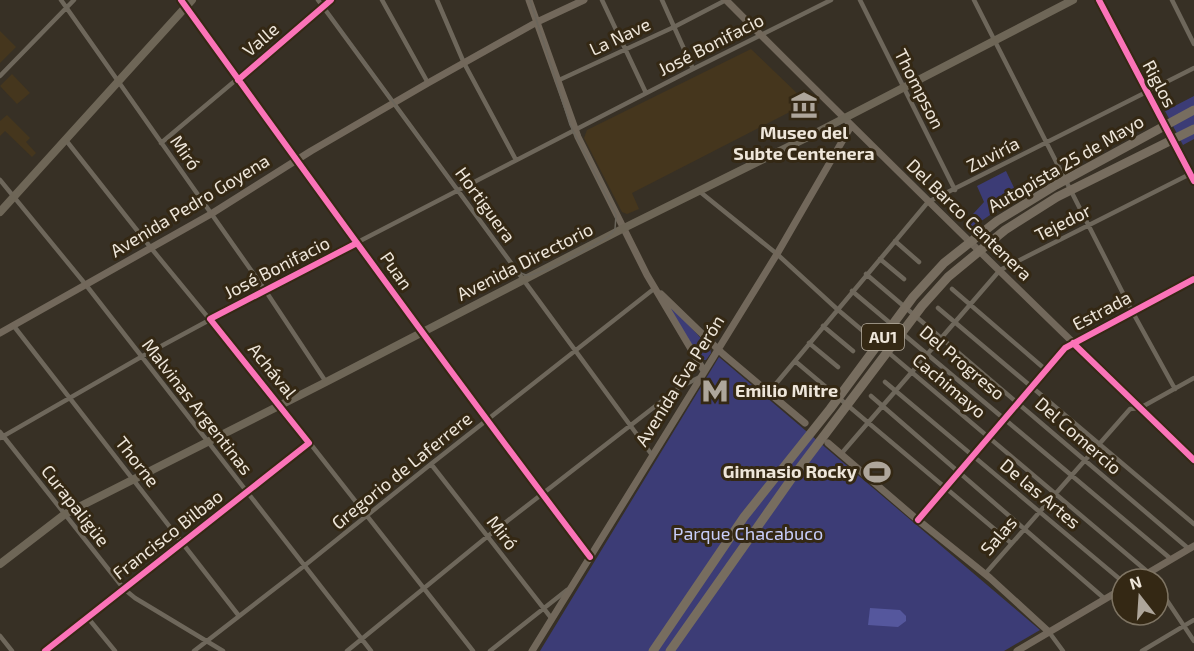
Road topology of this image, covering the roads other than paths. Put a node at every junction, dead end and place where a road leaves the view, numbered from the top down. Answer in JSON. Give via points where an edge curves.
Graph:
{"nodes":[{"id":1,"x":61,"y":0,"type":"edge"},
{"id":2,"x":74,"y":0,"type":"edge"},
{"id":3,"x":318,"y":0,"type":"edge"},
{"id":4,"x":332,"y":0,"type":"edge"},
{"id":5,"x":382,"y":0,"type":"edge"},
{"id":6,"x":437,"y":0,"type":"edge"},
{"id":7,"x":529,"y":0,"type":"edge"},
{"id":8,"x":584,"y":0,"type":"edge"},
{"id":9,"x":602,"y":0,"type":"edge"},
{"id":10,"x":662,"y":0,"type":"edge"},
{"id":11,"x":726,"y":0,"type":"edge"},
{"id":12,"x":831,"y":0,"type":"edge"},
{"id":13,"x":860,"y":0,"type":"edge"},
{"id":14,"x":975,"y":0,"type":"edge"},
{"id":15,"x":1073,"y":0,"type":"edge"},
{"id":16,"x":1099,"y":0,"type":"edge"},
{"id":17,"x":1172,"y":0,"type":"edge"},
{"id":18,"x":186,"y":2,"type":"edge"},
{"id":19,"x":66,"y":7,"type":"junction"},
{"id":20,"x":323,"y":7,"type":"junction"},
{"id":21,"x":537,"y":23,"type":"junction"},
{"id":22,"x":674,"y":27,"type":"junction"},
{"id":23,"x":760,"y":35,"type":"junction"},
{"id":24,"x":995,"y":40,"type":"junction"},
{"id":25,"x":1194,"y":44,"type":"edge"},
{"id":26,"x":626,"y":49,"type":"junction"},
{"id":27,"x":464,"y":63,"type":"junction"},
{"id":28,"x":1194,"y":68,"type":"edge"},
{"id":29,"x":693,"y":69,"type":"junction"},
{"id":30,"x":0,"y":76,"type":"edge"},
{"id":31,"x":238,"y":80,"type":"junction"},
{"id":32,"x":557,"y":81,"type":"junction"},
{"id":33,"x":117,"y":82,"type":"junction"},
{"id":34,"x":428,"y":83,"type":"junction"},
{"id":35,"x":903,"y":86,"type":"junction"},
{"id":36,"x":646,"y":93,"type":"junction"},
{"id":37,"x":1146,"y":93,"type":"junction"},
{"id":38,"x":392,"y":104,"type":"junction"},
{"id":39,"x":1194,"y":110,"type":"edge"},
{"id":40,"x":843,"y":118,"type":"junction"},
{"id":41,"x":851,"y":126,"type":"junction"},
{"id":42,"x":1194,"y":129,"type":"edge"},
{"id":43,"x":575,"y":130,"type":"junction"},
{"id":44,"x":65,"y":139,"type":"junction"},
{"id":45,"x":161,"y":143,"type":"junction"},
{"id":46,"x":1047,"y":143,"type":"junction"},
{"id":47,"x":298,"y":159,"type":"junction"},
{"id":48,"x":516,"y":160,"type":"junction"},
{"id":49,"x":1192,"y":173,"type":"edge"},
{"id":50,"x":0,"y":180,"type":"edge"},
{"id":51,"x":1194,"y":181,"type":"edge"},
{"id":52,"x":458,"y":190,"type":"junction"},
{"id":53,"x":955,"y":190,"type":"junction"},
{"id":54,"x":699,"y":191,"type":"junction"},
{"id":55,"x":13,"y":196,"type":"junction"},
{"id":56,"x":928,"y":202,"type":"junction"},
{"id":57,"x":0,"y":212,"type":"edge"},
{"id":58,"x":211,"y":214,"type":"junction"},
{"id":59,"x":1089,"y":225,"type":"junction"},
{"id":60,"x":624,"y":228,"type":"junction"},
{"id":61,"x":895,"y":242,"type":"junction"},
{"id":62,"x":357,"y":243,"type":"junction"},
{"id":63,"x":151,"y":248,"type":"junction"},
{"id":64,"x":777,"y":254,"type":"junction"},
{"id":65,"x":880,"y":259,"type":"junction"},
{"id":66,"x":919,"y":262,"type":"dead end"},
{"id":67,"x":1000,"y":270,"type":"junction"},
{"id":68,"x":866,"y":274,"type":"junction"},
{"id":69,"x":904,"y":279,"type":"dead end"},
{"id":70,"x":1194,"y":279,"type":"edge"},
{"id":71,"x":523,"y":280,"type":"junction"},
{"id":72,"x":86,"y":285,"type":"junction"},
{"id":73,"x":655,"y":288,"type":"junction"},
{"id":74,"x":952,"y":289,"type":"dead end"},
{"id":75,"x":265,"y":290,"type":"junction"},
{"id":76,"x":852,"y":291,"type":"junction"},
{"id":77,"x":970,"y":304,"type":"junction"},
{"id":78,"x":938,"y":308,"type":"dead end"},
{"id":79,"x":837,"y":309,"type":"junction"},
{"id":80,"x":1132,"y":311,"type":"junction"},
{"id":81,"x":210,"y":320,"type":"junction"},
{"id":82,"x":955,"y":322,"type":"junction"},
{"id":83,"x":13,"y":325,"type":"junction"},
{"id":84,"x":823,"y":326,"type":"junction"},
{"id":85,"x":0,"y":333,"type":"edge"},
{"id":86,"x":421,"y":333,"type":"junction"},
{"id":87,"x":941,"y":338,"type":"junction"},
{"id":88,"x":809,"y":343,"type":"junction"},
{"id":89,"x":1073,"y":343,"type":"junction"},
{"id":90,"x":718,"y":348,"type":"junction"},
{"id":91,"x":574,"y":350,"type":"junction"},
{"id":92,"x":853,"y":351,"type":"dead end"},
{"id":93,"x":927,"y":354,"type":"junction"},
{"id":94,"x":141,"y":357,"type":"junction"},
{"id":95,"x":795,"y":361,"type":"junction"},
{"id":96,"x":838,"y":367,"type":"dead end"},
{"id":97,"x":1046,"y":370,"type":"junction"},
{"id":98,"x":911,"y":372,"type":"junction"},
{"id":99,"x":702,"y":374,"type":"junction"},
{"id":100,"x":1194,"y":378,"type":"edge"},
{"id":101,"x":326,"y":382,"type":"junction"},
{"id":102,"x":885,"y":382,"type":"dead end"},
{"id":103,"x":1032,"y":386,"type":"junction"},
{"id":104,"x":1175,"y":389,"type":"junction"},
{"id":105,"x":895,"y":391,"type":"junction"},
{"id":106,"x":769,"y":392,"type":"junction"},
{"id":107,"x":872,"y":396,"type":"dead end"},
{"id":108,"x":70,"y":398,"type":"junction"},
{"id":109,"x":1018,"y":402,"type":"junction"},
{"id":110,"x":280,"y":405,"type":"junction"},
{"id":111,"x":882,"y":406,"type":"junction"},
{"id":112,"x":1140,"y":408,"type":"junction"},
{"id":113,"x":1004,"y":419,"type":"junction"},
{"id":114,"x":487,"y":420,"type":"junction"},
{"id":115,"x":868,"y":422,"type":"junction"},
{"id":116,"x":805,"y":423,"type":"dead end"},
{"id":117,"x":630,"y":426,"type":"junction"},
{"id":118,"x":1,"y":435,"type":"edge"},
{"id":119,"x":988,"y":437,"type":"junction"},
{"id":120,"x":208,"y":442,"type":"junction"},
{"id":121,"x":309,"y":443,"type":"junction"},
{"id":122,"x":828,"y":443,"type":"dead end"},
{"id":123,"x":1099,"y":443,"type":"junction"},
{"id":124,"x":841,"y":454,"type":"junction"},
{"id":125,"x":652,"y":455,"type":"junction"},
{"id":126,"x":973,"y":456,"type":"junction"},
{"id":127,"x":1084,"y":459,"type":"junction"},
{"id":128,"x":1194,"y":460,"type":"edge"},
{"id":129,"x":430,"y":464,"type":"junction"},
{"id":130,"x":959,"y":472,"type":"junction"},
{"id":131,"x":1070,"y":476,"type":"junction"},
{"id":132,"x":133,"y":480,"type":"junction"},
{"id":133,"x":946,"y":487,"type":"junction"},
{"id":134,"x":247,"y":492,"type":"junction"},
{"id":135,"x":542,"y":494,"type":"junction"},
{"id":136,"x":1054,"y":494,"type":"junction"},
{"id":137,"x":1039,"y":512,"type":"junction"},
{"id":138,"x":65,"y":514,"type":"junction"},
{"id":139,"x":367,"y":517,"type":"junction"},
{"id":140,"x":918,"y":520,"type":"junction"},
{"id":141,"x":1194,"y":524,"type":"edge"},
{"id":142,"x":1024,"y":528,"type":"junction"},
{"id":143,"x":488,"y":536,"type":"junction"},
{"id":144,"x":183,"y":543,"type":"junction"},
{"id":145,"x":1011,"y":543,"type":"junction"},
{"id":146,"x":1191,"y":547,"type":"edge"},
{"id":147,"x":590,"y":557,"type":"junction"},
{"id":148,"x":1171,"y":559,"type":"junction"},
{"id":149,"x":0,"y":564,"type":"edge"},
{"id":150,"x":304,"y":566,"type":"junction"},
{"id":151,"x":1140,"y":567,"type":"edge"},
{"id":152,"x":1162,"y":567,"type":"edge"},
{"id":153,"x":1110,"y":571,"type":"edge"},
{"id":154,"x":985,"y":574,"type":"junction"},
{"id":155,"x":572,"y":586,"type":"junction"},
{"id":156,"x":424,"y":588,"type":"junction"},
{"id":157,"x":124,"y":589,"type":"junction"},
{"id":158,"x":1110,"y":595,"type":"edge"},
{"id":159,"x":1105,"y":598,"type":"junction"},
{"id":160,"x":1170,"y":605,"type":"edge"},
{"id":161,"x":543,"y":609,"type":"junction"},
{"id":162,"x":239,"y":616,"type":"junction"},
{"id":163,"x":88,"y":618,"type":"junction"},
{"id":164,"x":552,"y":619,"type":"junction"},
{"id":165,"x":1194,"y":620,"type":"edge"},
{"id":166,"x":1184,"y":626,"type":"junction"},
{"id":167,"x":1049,"y":632,"type":"junction"},
{"id":168,"x":0,"y":636,"type":"edge"},
{"id":169,"x":363,"y":640,"type":"junction"},
{"id":170,"x":206,"y":641,"type":"junction"},
{"id":171,"x":1194,"y":641,"type":"edge"},
{"id":172,"x":12,"y":651,"type":"edge"},
{"id":173,"x":45,"y":651,"type":"edge"},
{"id":174,"x":115,"y":651,"type":"edge"},
{"id":175,"x":194,"y":651,"type":"edge"},
{"id":176,"x":223,"y":651,"type":"edge"},
{"id":177,"x":347,"y":651,"type":"edge"},
{"id":178,"x":371,"y":651,"type":"edge"},
{"id":179,"x":473,"y":651,"type":"edge"},
{"id":180,"x":490,"y":651,"type":"edge"},
{"id":181,"x":532,"y":651,"type":"edge"},
{"id":182,"x":653,"y":651,"type":"edge"},
{"id":183,"x":670,"y":651,"type":"edge"},
{"id":184,"x":1017,"y":651,"type":"edge"},
{"id":185,"x":1063,"y":651,"type":"edge"},
{"id":186,"x":1142,"y":651,"type":"edge"}],
"edges":[{"from":1,"to":19,"type":"street","name":"Miró"},
{"from":2,"to":19,"type":"street"},
{"from":3,"to":20,"type":"street","name":"Hortiguera"},
{"from":4,"to":20,"type":"street","name":"Valle"},
{"from":5,"to":34,"type":"street"},
{"from":6,"to":27,"type":"street"},
{"from":7,"to":21,"type":"street"},
{"from":8,"to":21,"type":"street","name":"Avenida Pedro Goyena"},
{"from":9,"to":26,"type":"street"},
{"from":10,"to":22,"type":"street"},
{"from":11,"to":22,"type":"street","name":"La Nave"},
{"from":11,"to":23,"type":"street","name":"Del Barco Centenera"},
{"from":12,"to":23,"type":"street","name":"José Bonifacio"},
{"from":13,"to":35,"type":"street","name":"Thompson"},
{"from":14,"to":24,"type":"street"},
{"from":15,"to":24,"type":"main road","name":"Avenida Directorio"},
{"from":16,"to":37,"type":"street","name":"Riglos"},
{"from":17,"to":25,"type":"street"},
{"from":18,"to":31,"type":"street","name":"Puan"},
{"from":18,"to":33,"type":"main road"},
{"from":19,"to":30,"type":"street"},
{"from":19,"to":33,"type":"street","name":"Miró"},
{"from":20,"to":31,"type":"street","name":"Valle"},
{"from":20,"to":38,"type":"street","name":"Hortiguera"},
{"from":21,"to":27,"type":"street","name":"Avenida Pedro Goyena"},
{"from":21,"to":32,"type":"street"},
{"from":22,"to":26,"type":"street","name":"La Nave"},
{"from":22,"to":29,"type":"street"},
{"from":23,"to":29,"type":"street","name":"José Bonifacio"},
{"from":23,"to":40,"type":"street","name":"Del Barco Centenera"},
{"from":24,"to":35,"type":"main road","name":"Avenida Directorio"},
{"from":24,"to":46,"type":"street"},
{"from":26,"to":32,"type":"street","name":"La Nave"},
{"from":26,"to":36,"type":"street"},
{"from":27,"to":34,"type":"street","name":"Avenida Pedro Goyena"},
{"from":27,"to":48,"type":"street"},
{"from":28,"to":37,"type":"street","name":"Zuviría"},
{"from":29,"to":36,"type":"street","name":"José Bonifacio"},
{"from":31,"to":45,"type":"street","name":"Valle"},
{"from":31,"to":47,"type":"street","name":"Puan"},
{"from":32,"to":43,"type":"street"},
{"from":33,"to":44,"type":"main road"},
{"from":33,"to":45,"type":"street","name":"Miró"},
{"from":34,"to":38,"type":"street","name":"Avenida Pedro Goyena"},
{"from":35,"to":40,"type":"main road","name":"Avenida Directorio"},
{"from":35,"to":53,"type":"street","name":"Thompson"},
{"from":36,"to":43,"type":"street","name":"José Bonifacio"},
{"from":37,"to":46,"type":"street","name":"Zuviría"},
{"from":37,"to":49,"type":"street","name":"Riglos"},
{"from":38,"to":47,"type":"street","name":"Avenida Pedro Goyena"},
{"from":38,"to":52,"type":"street","name":"Hortiguera"},
{"from":39,"to":182,"type":"highway","name":"Autopista 25 de Mayo","number":"AU1","via":[[997,221],[944,263],[913,297],[744,517]]},
{"from":40,"to":41,"type":"street","name":"Del Barco Centenera"},
{"from":40,"to":54,"type":"main road","name":"Avenida Directorio"},
{"from":41,"to":56,"type":"street","name":"Del Barco Centenera"},
{"from":41,"to":64,"type":"street","name":"Avenida Eva Perón"},
{"from":42,"to":183,"type":"highway","name":"Autopista 25 de Mayo","number":"AU1","via":[[1057,197],[1005,230],[948,277],[792,477]]},
{"from":43,"to":48,"type":"street","name":"José Bonifacio"},
{"from":43,"to":60,"type":"street"},
{"from":44,"to":55,"type":"main road"},
{"from":44,"to":63,"type":"street","name":"Achával"},
{"from":45,"to":58,"type":"street","name":"Miró"},
{"from":46,"to":53,"type":"street","name":"Zuviría"},
{"from":46,"to":59,"type":"street"},
{"from":47,"to":58,"type":"street","name":"Avenida Pedro Goyena"},
{"from":47,"to":62,"type":"street","name":"Puan"},
{"from":48,"to":52,"type":"street","name":"José Bonifacio"},
{"from":49,"to":51,"type":"street","name":"Riglos"},
{"from":49,"to":59,"type":"street","name":"Tejedor"},
{"from":50,"to":55,"type":"street","name":"Malvinas Argentinas"},
{"from":52,"to":62,"type":"street","name":"José Bonifacio"},
{"from":52,"to":71,"type":"street","name":"Hortiguera"},
{"from":53,"to":56,"type":"street","name":"Zuviría"},
{"from":54,"to":60,"type":"main road","name":"Avenida Directorio"},
{"from":54,"to":64,"type":"street","name":"Cachimayo"},
{"from":55,"to":57,"type":"main road"},
{"from":55,"to":72,"type":"street","name":"Malvinas Argentinas"},
{"from":56,"to":61,"type":"street","name":"Zuviría"},
{"from":56,"to":67,"type":"street","name":"Del Barco Centenera"},
{"from":58,"to":63,"type":"street","name":"Avenida Pedro Goyena"},
{"from":58,"to":75,"type":"street","name":"Miró"},
{"from":59,"to":67,"type":"street","name":"Tejedor"},
{"from":59,"to":80,"type":"street"},
{"from":60,"to":71,"type":"main road","name":"Avenida Directorio"},
{"from":60,"to":73,"type":"street"},
{"from":61,"to":65,"type":"street","name":"Zuviría"},
{"from":61,"to":66,"type":"street"},
{"from":62,"to":75,"type":"street","name":"José Bonifacio"},
{"from":62,"to":86,"type":"street","name":"Puan"},
{"from":63,"to":72,"type":"street","name":"Avenida Pedro Goyena"},
{"from":63,"to":81,"type":"street","name":"Achával"},
{"from":64,"to":79,"type":"street","name":"Cachimayo"},
{"from":64,"to":90,"type":"street","name":"Avenida Eva Perón"},
{"from":65,"to":68,"type":"street","name":"Zuviría"},
{"from":65,"to":69,"type":"street"},
{"from":67,"to":77,"type":"street","name":"Tejedor"},
{"from":67,"to":89,"type":"street","name":"Del Barco Centenera"},
{"from":68,"to":76,"type":"street","name":"Zuviría"},
{"from":68,"to":87,"type":"street","name":"Del Comercio"},
{"from":70,"to":80,"type":"street","name":"Estrada"},
{"from":71,"to":86,"type":"main road","name":"Avenida Directorio"},
{"from":71,"to":91,"type":"street","name":"Hortiguera"},
{"from":72,"to":83,"type":"street","name":"Avenida Pedro Goyena"},
{"from":72,"to":94,"type":"street","name":"Malvinas Argentinas"},
{"from":73,"to":90,"type":"street"},
{"from":73,"to":91,"type":"street","name":"Gregorio de Laferrere"},
{"from":73,"to":99,"type":"street"},
{"from":74,"to":77,"type":"street"},
{"from":75,"to":81,"type":"street","name":"José Bonifacio"},
{"from":75,"to":101,"type":"street","name":"Miró"},
{"from":76,"to":79,"type":"street","name":"Zuviría"},
{"from":76,"to":93,"type":"street","name":"Del Progreso"},
{"from":77,"to":82,"type":"street","name":"Tejedor"},
{"from":77,"to":97,"type":"street"},
{"from":78,"to":82,"type":"street"},
{"from":79,"to":84,"type":"street","name":"Zuviría"},
{"from":79,"to":98,"type":"street","name":"Cachimayo"},
{"from":80,"to":89,"type":"street","name":"Estrada"},
{"from":80,"to":104,"type":"street"},
{"from":81,"to":94,"type":"street","name":"José Bonifacio"},
{"from":81,"to":110,"type":"street","name":"Achával"},
{"from":82,"to":87,"type":"street","name":"Tejedor"},
{"from":82,"to":103,"type":"street"},
{"from":83,"to":85,"type":"street","name":"Avenida Pedro Goyena"},
{"from":83,"to":108,"type":"street","name":"Thorne"},
{"from":84,"to":88,"type":"street","name":"Zuviría"},
{"from":84,"to":92,"type":"street"},
{"from":86,"to":101,"type":"main road","name":"Avenida Directorio"},
{"from":86,"to":114,"type":"street","name":"Puan"},
{"from":87,"to":93,"type":"street","name":"Tejedor"},
{"from":87,"to":109,"type":"street","name":"Del Comercio"},
{"from":88,"to":95,"type":"street","name":"Zuviría"},
{"from":88,"to":96,"type":"street"},
{"from":89,"to":97,"type":"street","name":"Estrada"},
{"from":89,"to":112,"type":"street","name":"Del Barco Centenera"},
{"from":90,"to":99,"type":"street","name":"Avenida Eva Perón"},
{"from":90,"to":106,"type":"street"},
{"from":91,"to":114,"type":"street","name":"Gregorio de Laferrere"},
{"from":91,"to":117,"type":"street","name":"Hortiguera"},
{"from":93,"to":98,"type":"street","name":"Tejedor"},
{"from":93,"to":113,"type":"street","name":"Del Progreso"},
{"from":94,"to":108,"type":"street","name":"José Bonifacio"},
{"from":94,"to":120,"type":"street","name":"Malvinas Argentinas"},
{"from":95,"to":106,"type":"street","name":"Zuviría"},
{"from":95,"to":115,"type":"street"},
{"from":97,"to":103,"type":"street","name":"Estrada"},
{"from":98,"to":105,"type":"street","name":"Tejedor"},
{"from":98,"to":119,"type":"street","name":"Cachimayo"},
{"from":99,"to":117,"type":"street"},
{"from":99,"to":125,"type":"street","name":"Avenida Eva Perón"},
{"from":100,"to":104,"type":"street","name":"Salas"},
{"from":101,"to":110,"type":"main road","name":"Avenida Directorio"},
{"from":102,"to":105,"type":"street","name":"De las Artes"},
{"from":103,"to":109,"type":"street","name":"Estrada"},
{"from":103,"to":123,"type":"street"},
{"from":104,"to":112,"type":"street","name":"Salas"},
{"from":105,"to":111,"type":"street","name":"Tejedor"},
{"from":105,"to":126,"type":"street","name":"De las Artes"},
{"from":106,"to":116,"type":"street"},
{"from":107,"to":111,"type":"street"},
{"from":108,"to":118,"type":"street","name":"José Bonifacio"},
{"from":108,"to":132,"type":"street","name":"Thorne"},
{"from":109,"to":113,"type":"street","name":"Estrada"},
{"from":109,"to":127,"type":"street","name":"Del Comercio"},
{"from":110,"to":120,"type":"main road","name":"Avenida Directorio"},
{"from":110,"to":121,"type":"street","name":"Achával"},
{"from":111,"to":115,"type":"street","name":"Tejedor"},
{"from":111,"to":130,"type":"street"},
{"from":112,"to":123,"type":"street","name":"Salas","via":[[1130,409]]},
{"from":112,"to":128,"type":"street","name":"Del Barco Centenera"},
{"from":113,"to":119,"type":"street","name":"Estrada"},
{"from":113,"to":131,"type":"street","name":"Del Progreso"},
{"from":114,"to":129,"type":"street","name":"Gregorio de Laferrere"},
{"from":114,"to":135,"type":"street","name":"Puan"},
{"from":115,"to":124,"type":"street","name":"Tejedor"},
{"from":115,"to":133,"type":"street"},
{"from":117,"to":125,"type":"street","name":"Hortiguera"},
{"from":117,"to":135,"type":"street"},
{"from":118,"to":138,"type":"street","name":"Curapaligüe"},
{"from":119,"to":126,"type":"street","name":"Estrada"},
{"from":119,"to":136,"type":"street","name":"Cachimayo"},
{"from":120,"to":132,"type":"main road","name":"Avenida Directorio"},
{"from":120,"to":134,"type":"street","name":"Malvinas Argentinas"},
{"from":121,"to":134,"type":"street","name":"Francisco Bilbao"},
{"from":121,"to":139,"type":"street","name":"Achával"},
{"from":122,"to":124,"type":"street"},
{"from":123,"to":127,"type":"street","name":"Salas"},
{"from":123,"to":141,"type":"street"},
{"from":124,"to":140,"type":"street"},
{"from":125,"to":147,"type":"street","name":"Avenida Eva Perón"},
{"from":126,"to":130,"type":"street","name":"Estrada"},
{"from":126,"to":137,"type":"street","name":"De las Artes"},
{"from":127,"to":131,"type":"street","name":"Salas"},
{"from":127,"to":146,"type":"street","name":"Del Comercio"},
{"from":129,"to":139,"type":"street","name":"Gregorio de Laferrere"},
{"from":129,"to":143,"type":"street","name":"Miró"},
{"from":130,"to":133,"type":"street","name":"Estrada"},
{"from":130,"to":142,"type":"street"},
{"from":131,"to":136,"type":"street","name":"Salas"},
{"from":131,"to":148,"type":"street","name":"Del Progreso"},
{"from":132,"to":138,"type":"main road","name":"Avenida Directorio"},
{"from":132,"to":144,"type":"street","name":"Thorne"},
{"from":133,"to":140,"type":"street","name":"Estrada"},
{"from":133,"to":145,"type":"street"},
{"from":134,"to":144,"type":"street","name":"Francisco Bilbao"},
{"from":134,"to":150,"type":"street","name":"Malvinas Argentinas"},
{"from":135,"to":143,"type":"street"},
{"from":135,"to":147,"type":"street","name":"Puan"},
{"from":136,"to":137,"type":"street","name":"Salas"},
{"from":136,"to":151,"type":"street","name":"Cachimayo"},
{"from":137,"to":142,"type":"street","name":"Salas"},
{"from":137,"to":153,"type":"street","name":"De las Artes"},
{"from":138,"to":149,"type":"main road","name":"Avenida Directorio"},
{"from":138,"to":157,"type":"street","name":"Curapaligüe"},
{"from":139,"to":150,"type":"street","name":"Gregorio de Laferrere"},
{"from":139,"to":156,"type":"street","name":"Achával"},
{"from":140,"to":154,"type":"street"},
{"from":142,"to":145,"type":"street","name":"Salas"},
{"from":142,"to":159,"type":"street"},
{"from":143,"to":156,"type":"street"},
{"from":143,"to":161,"type":"street","name":"Miró"},
{"from":144,"to":157,"type":"street","name":"Francisco Bilbao"},
{"from":144,"to":162,"type":"street","name":"Thorne"},
{"from":145,"to":154,"type":"street","name":"Salas"},
{"from":146,"to":148,"type":"street"},
{"from":147,"to":155,"type":"street","name":"Avenida Eva Perón"},
{"from":148,"to":152,"type":"street"},
{"from":150,"to":162,"type":"street","name":"Gregorio de Laferrere"},
{"from":150,"to":169,"type":"street","name":"Malvinas Argentinas"},
{"from":154,"to":167,"type":"street"},
{"from":155,"to":161,"type":"street"},
{"from":155,"to":164,"type":"street","name":"Avenida Eva Perón"},
{"from":156,"to":169,"type":"street"},
{"from":156,"to":179,"type":"street","name":"Achával"},
{"from":157,"to":163,"type":"street","name":"Francisco Bilbao"},
{"from":157,"to":170,"type":"street","name":"Curapaligüe"},
{"from":158,"to":159,"type":"street"},
{"from":159,"to":167,"type":"street"},
{"from":160,"to":166,"type":"street"},
{"from":161,"to":164,"type":"street","name":"Miró"},
{"from":161,"to":180,"type":"street"},
{"from":162,"to":170,"type":"street","name":"Gregorio de Laferrere"},
{"from":163,"to":173,"type":"street","name":"Francisco Bilbao"},
{"from":163,"to":174,"type":"street"},
{"from":164,"to":181,"type":"street","name":"Avenida Eva Perón"},
{"from":165,"to":166,"type":"street"},
{"from":166,"to":171,"type":"street"},
{"from":166,"to":186,"type":"street"},
{"from":167,"to":184,"type":"street"},
{"from":167,"to":185,"type":"street"},
{"from":168,"to":172,"type":"street"},
{"from":169,"to":177,"type":"street"},
{"from":169,"to":178,"type":"street","name":"Malvinas Argentinas"},
{"from":170,"to":175,"type":"street","name":"Gregorio de Laferrere"},
{"from":170,"to":176,"type":"street","name":"Curapaligüe"}]}
